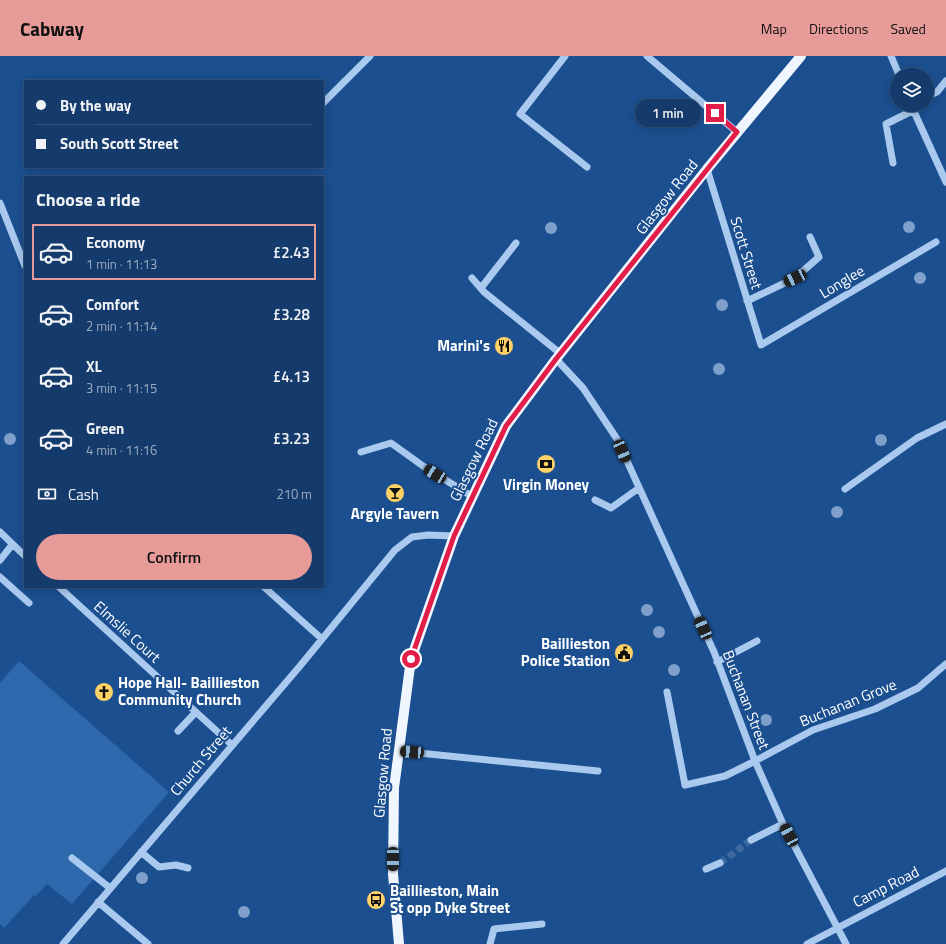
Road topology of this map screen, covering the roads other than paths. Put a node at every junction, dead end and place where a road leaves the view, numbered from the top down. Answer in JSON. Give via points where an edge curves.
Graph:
{"nodes":[{"id":1,"x":370,"y":56,"type":"edge"},
{"id":2,"x":566,"y":56,"type":"edge"},
{"id":3,"x":647,"y":56,"type":"edge"},
{"id":4,"x":801,"y":56,"type":"edge"},
{"id":5,"x":891,"y":56,"type":"edge"},
{"id":6,"x":896,"y":68,"type":"edge"},
{"id":7,"x":946,"y":81,"type":"edge"},
{"id":8,"x":934,"y":93,"type":"edge"},
{"id":9,"x":324,"y":103,"type":"edge"},
{"id":10,"x":906,"y":112,"type":"edge"},
{"id":11,"x":915,"y":112,"type":"edge"},
{"id":12,"x":737,"y":132,"type":"junction"},
{"id":13,"x":893,"y":163,"type":"dead end"},
{"id":14,"x":587,"y":167,"type":"dead end"},
{"id":15,"x":707,"y":169,"type":"junction"},
{"id":16,"x":946,"y":182,"type":"edge"},
{"id":17,"x":0,"y":204,"type":"edge"},
{"id":18,"x":3,"y":218,"type":"edge"},
{"id":19,"x":810,"y":237,"type":"dead end"},
{"id":20,"x":936,"y":242,"type":"dead end"},
{"id":21,"x":516,"y":243,"type":"dead end"},
{"id":22,"x":24,"y":264,"type":"edge"},
{"id":23,"x":472,"y":278,"type":"dead end"},
{"id":24,"x":481,"y":288,"type":"junction"},
{"id":25,"x":747,"y":301,"type":"junction"},
{"id":26,"x":761,"y":346,"type":"joint"},
{"id":27,"x":559,"y":357,"type":"junction"},
{"id":28,"x":946,"y":424,"type":"edge"},
{"id":29,"x":362,"y":452,"type":"dead end"},
{"id":30,"x":639,"y":488,"type":"junction"},
{"id":31,"x":845,"y":489,"type":"dead end"},
{"id":32,"x":473,"y":497,"type":"junction"},
{"id":33,"x":595,"y":500,"type":"dead end"},
{"id":34,"x":0,"y":532,"type":"edge"},
{"id":35,"x":454,"y":536,"type":"junction"},
{"id":36,"x":12,"y":545,"type":"junction"},
{"id":37,"x":24,"y":555,"type":"edge"},
{"id":38,"x":0,"y":560,"type":"edge"},
{"id":39,"x":0,"y":578,"type":"edge"},
{"id":40,"x":60,"y":588,"type":"edge"},
{"id":41,"x":265,"y":588,"type":"edge"},
{"id":42,"x":29,"y":603,"type":"dead end"},
{"id":43,"x":322,"y":639,"type":"junction"},
{"id":44,"x":757,"y":641,"type":"dead end"},
{"id":45,"x":717,"y":662,"type":"junction"},
{"id":46,"x":946,"y":664,"type":"edge"},
{"id":47,"x":667,"y":692,"type":"dead end"},
{"id":48,"x":196,"y":712,"type":"junction"},
{"id":49,"x":178,"y":731,"type":"dead end"},
{"id":50,"x":232,"y":745,"type":"junction"},
{"id":51,"x":399,"y":751,"type":"junction"},
{"id":52,"x":756,"y":761,"type":"junction"},
{"id":53,"x":598,"y":771,"type":"dead end"},
{"id":54,"x":783,"y":824,"type":"junction"},
{"id":55,"x":751,"y":840,"type":"tunnel mouth"},
{"id":56,"x":141,"y":852,"type":"junction"},
{"id":57,"x":72,"y":858,"type":"dead end"},
{"id":58,"x":720,"y":863,"type":"tunnel mouth"},
{"id":59,"x":188,"y":868,"type":"dead end"},
{"id":60,"x":706,"y":868,"type":"dead end"},
{"id":61,"x":946,"y":871,"type":"edge"},
{"id":62,"x":110,"y":888,"type":"junction"},
{"id":63,"x":98,"y":902,"type":"junction"},
{"id":64,"x":542,"y":924,"type":"dead end"},
{"id":65,"x":837,"y":927,"type":"junction"},
{"id":66,"x":62,"y":944,"type":"edge"},
{"id":67,"x":148,"y":944,"type":"edge"},
{"id":68,"x":399,"y":944,"type":"edge"},
{"id":69,"x":490,"y":944,"type":"edge"},
{"id":70,"x":807,"y":944,"type":"edge"},
{"id":71,"x":846,"y":944,"type":"edge"}],
"edges":[{"from":1,"to":9,"type":"street"},
{"from":2,"to":14,"type":"street","via":[[520,114]]},
{"from":3,"to":12,"type":"street"},
{"from":4,"to":12,"type":"main road","name":"Glasgow Road"},
{"from":5,"to":6,"type":"street"},
{"from":7,"to":8,"type":"street"},
{"from":10,"to":13,"type":"street","via":[[886,124]]},
{"from":11,"to":16,"type":"street"},
{"from":12,"to":15,"type":"main road","name":"Glasgow Road"},
{"from":15,"to":25,"type":"street","name":"Scott Street"},
{"from":15,"to":27,"type":"main road","name":"Glasgow Road"},
{"from":17,"to":18,"type":"street"},
{"from":18,"to":22,"type":"street"},
{"from":19,"to":25,"type":"street","via":[[819,256],[795,278]]},
{"from":20,"to":26,"type":"street","name":"Longlee"},
{"from":21,"to":24,"type":"street"},
{"from":23,"to":24,"type":"street","name":"Buchanan Street"},
{"from":24,"to":27,"type":"street","name":"Buchanan Street"},
{"from":25,"to":26,"type":"street","name":"Scott Street"},
{"from":27,"to":30,"type":"street","name":"Buchanan Street","via":[[617,439]]},
{"from":27,"to":32,"type":"main road","name":"Glasgow Road","via":[[506,426]]},
{"from":28,"to":31,"type":"street","via":[[917,438]]},
{"from":29,"to":32,"type":"street","via":[[392,442],[423,466]]},
{"from":30,"to":33,"type":"street","via":[[611,508]]},
{"from":30,"to":45,"type":"street","name":"Buchanan Street"},
{"from":32,"to":35,"type":"main road","name":"Glasgow Road"},
{"from":34,"to":36,"type":"street"},
{"from":35,"to":43,"type":"street","name":"Church Street","via":[[412,537],[394,550]]},
{"from":35,"to":51,"type":"main road","name":"Glasgow Road","via":[[411,659]]},
{"from":36,"to":37,"type":"street"},
{"from":36,"to":38,"type":"street"},
{"from":39,"to":42,"type":"street"},
{"from":40,"to":48,"type":"street","name":"Elmslie Court"},
{"from":41,"to":43,"type":"street"},
{"from":43,"to":50,"type":"street","name":"Church Street"},
{"from":44,"to":45,"type":"street"},
{"from":45,"to":52,"type":"street","name":"Buchanan Street"},
{"from":46,"to":52,"type":"street","name":"Buchanan Grove","via":[[918,688],[875,709],[813,730]]},
{"from":47,"to":52,"type":"street","name":"Buchanan Grove","via":[[685,786],[725,776]]},
{"from":48,"to":49,"type":"street"},
{"from":48,"to":50,"type":"street","name":"Elmslie Court"},
{"from":50,"to":56,"type":"street","name":"Church Street"},
{"from":51,"to":53,"type":"street"},
{"from":51,"to":68,"type":"main road","name":"Glasgow Road","via":[[394,788],[393,874]]},
{"from":52,"to":54,"type":"street","name":"Buchanan Street"},
{"from":54,"to":55,"type":"street"},
{"from":54,"to":65,"type":"street","name":"Buchanan Street"},
{"from":56,"to":59,"type":"street","via":[[159,867],[176,865]]},
{"from":56,"to":62,"type":"street","name":"Church Street"},
{"from":57,"to":62,"type":"street"},
{"from":58,"to":60,"type":"street"},
{"from":61,"to":65,"type":"street","name":"Camp Road"},
{"from":62,"to":63,"type":"street","name":"Church Street"},
{"from":63,"to":66,"type":"street","name":"Church Street"},
{"from":63,"to":67,"type":"street"},
{"from":64,"to":69,"type":"street","via":[[494,929]]},
{"from":65,"to":70,"type":"street","name":"Camp Road"},
{"from":65,"to":71,"type":"street","name":"Buchanan Street"}]}
